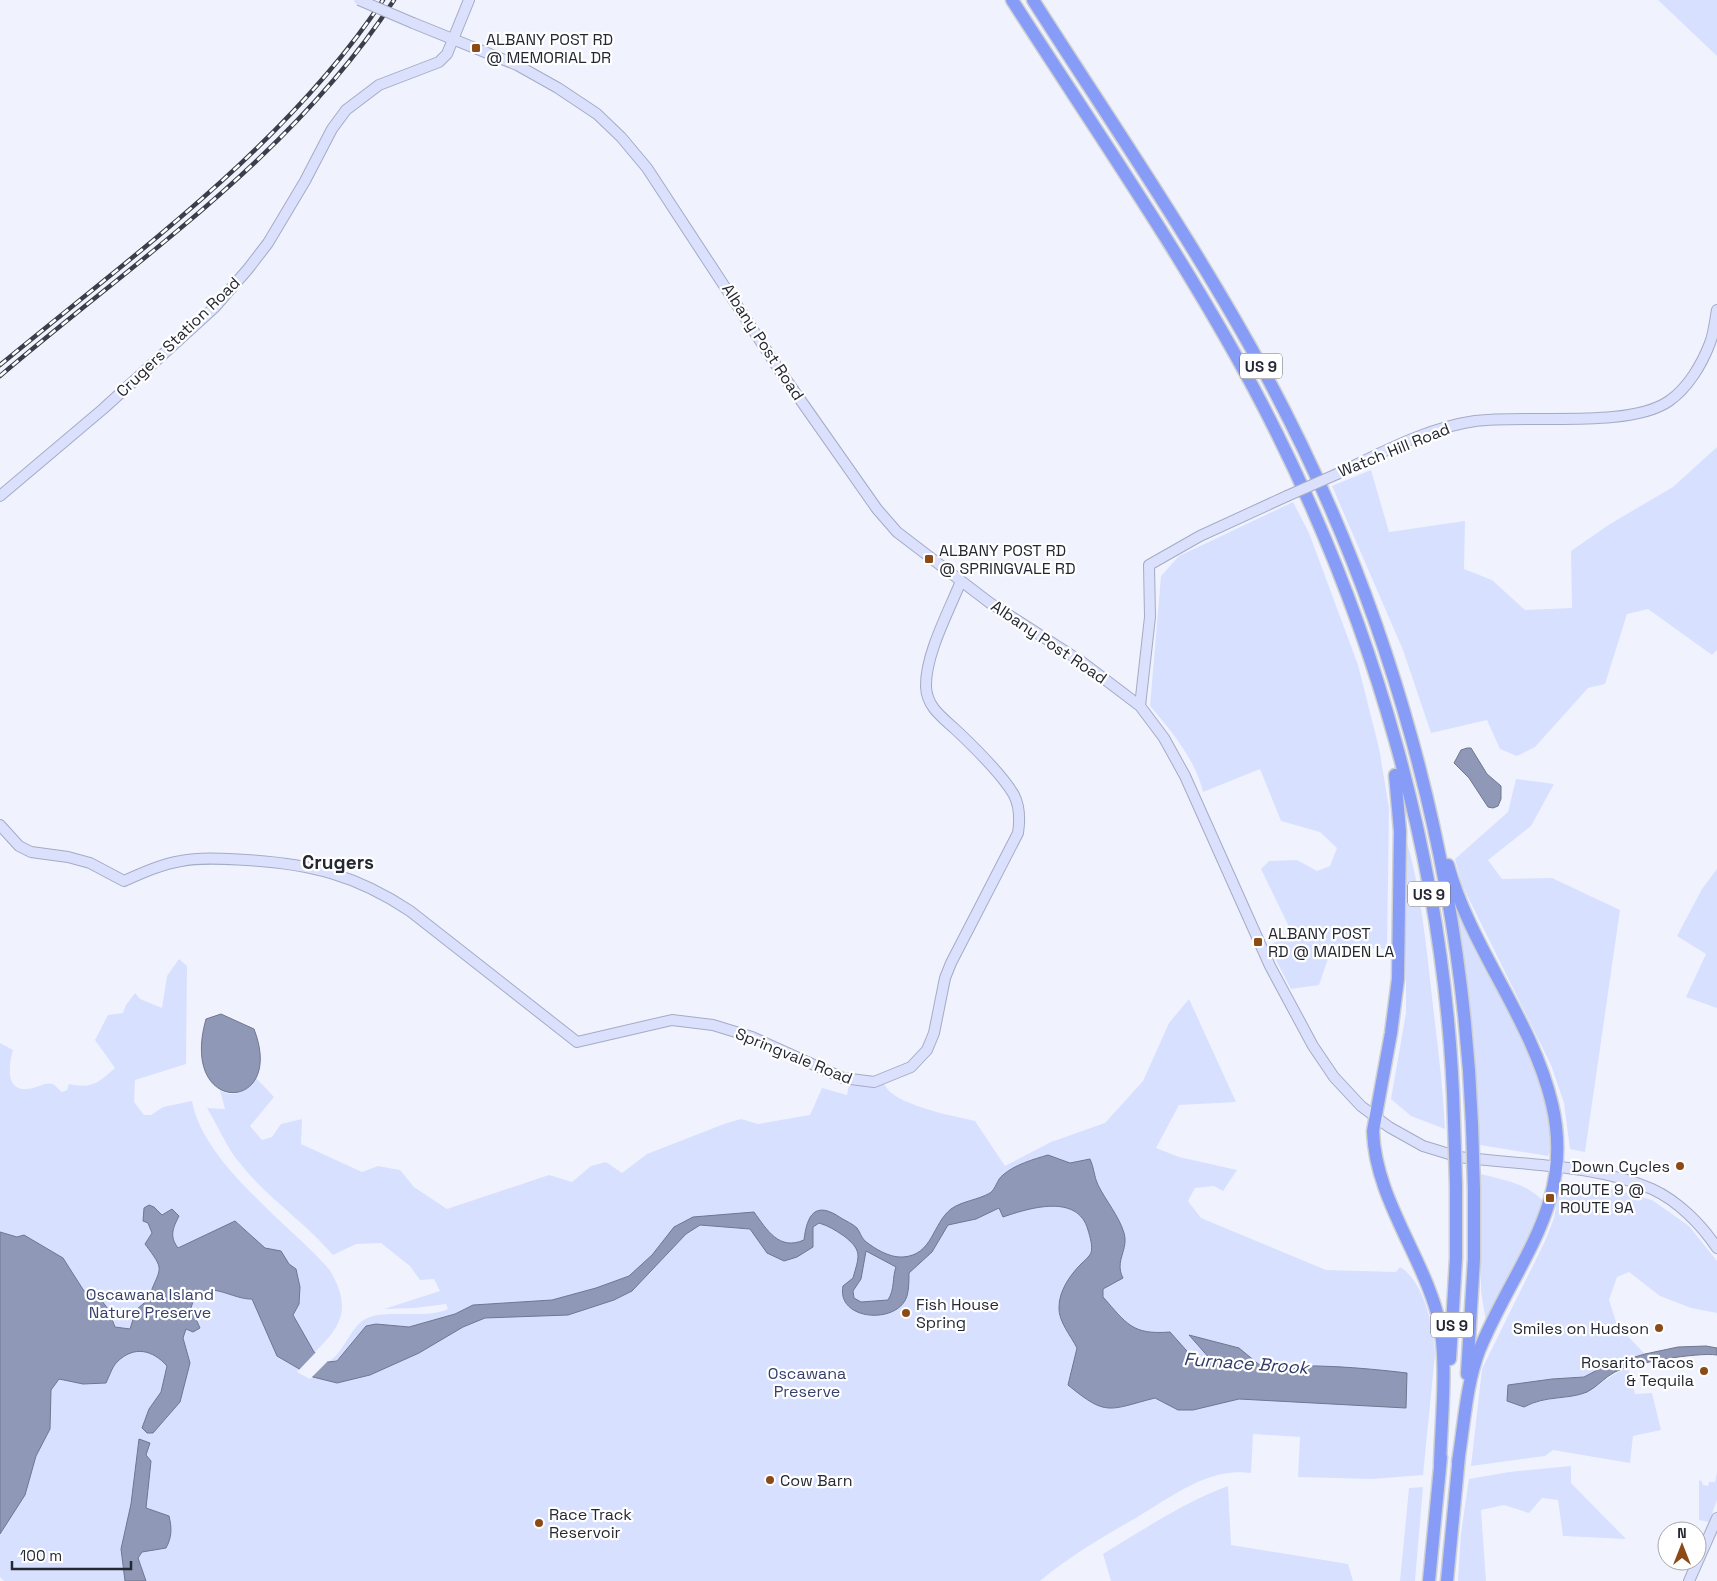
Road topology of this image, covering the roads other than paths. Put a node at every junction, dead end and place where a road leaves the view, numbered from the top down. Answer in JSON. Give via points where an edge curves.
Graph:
{"nodes":[{"id":1,"x":359,"y":0,"type":"edge"},
{"id":2,"x":469,"y":0,"type":"edge"},
{"id":3,"x":1012,"y":0,"type":"edge"},
{"id":4,"x":1033,"y":0,"type":"edge"},
{"id":5,"x":454,"y":38,"type":"junction"},
{"id":6,"x":1717,"y":310,"type":"edge"},
{"id":7,"x":0,"y":496,"type":"edge"},
{"id":8,"x":961,"y":581,"type":"junction"},
{"id":9,"x":1373,"y":672,"type":"junction"},
{"id":10,"x":1140,"y":706,"type":"junction"},
{"id":11,"x":1419,"y":767,"type":"junction"},
{"id":12,"x":0,"y":825,"type":"edge"},
{"id":13,"x":1376,"y":1118,"type":"junction"},
{"id":14,"x":1558,"y":1168,"type":"junction"},
{"id":15,"x":1717,"y":1248,"type":"edge"},
{"id":16,"x":1458,"y":1462,"type":"junction"},
{"id":17,"x":1440,"y":1465,"type":"junction"},
{"id":18,"x":1717,"y":1518,"type":"edge"},
{"id":19,"x":1429,"y":1581,"type":"edge"},
{"id":20,"x":1446,"y":1581,"type":"edge"},
{"id":21,"x":1689,"y":1581,"type":"edge"}],
"edges":[{"from":1,"to":5,"type":"street","name":"Albany Post Road","bridge":true},
{"from":2,"to":5,"type":"street","name":"Crugers Station Road"},
{"from":3,"to":9,"type":"highway","number":"US 9","via":[[1183,268],[1252,386],[1296,473],[1328,547]]},
{"from":4,"to":11,"type":"highway","number":"US 9","via":[[1227,306],[1296,432],[1367,600]]},
{"from":5,"to":7,"type":"street","name":"Crugers Station Road","via":[[447,54],[439,62],[379,85],[346,110],[268,243],[215,307],[103,410]]},
{"from":5,"to":8,"type":"street","name":"Albany Post Road","via":[[558,88],[597,114],[621,137],[647,168],[778,368],[878,509],[897,532]]},
{"from":6,"to":10,"type":"street","name":"Watch Hill Road","bridge":true,"via":[[1711,342],[1695,374],[1670,401],[1649,411],[1624,416],[1473,421],[1414,438],[1200,536],[1150,565],[1150,617]]},
{"from":8,"to":10,"type":"street","name":"Albany Post Road","via":[[1082,662]]},
{"from":8,"to":12,"type":"street","name":"Springvale Road","via":[[933,653],[926,680],[929,702],[1014,795],[1019,812],[1018,832],[951,962],[927,1050],[911,1067],[885,1079],[861,1082],[843,1078],[752,1037],[713,1025],[672,1020],[577,1042],[410,911],[387,896],[334,872],[290,863],[182,860],[124,881],[90,863],[31,852],[20,846]]},
{"from":9,"to":13,"type":"highway","via":[[1398,790],[1400,840],[1398,979]]},
{"from":9,"to":17,"type":"highway","number":"US 9","bridge":true,"via":[[1402,772],[1428,886],[1445,998],[1453,1080],[1457,1222],[1453,1322]]},
{"from":10,"to":13,"type":"street","name":"Albany Post Road","via":[[1164,738],[1185,776],[1258,942],[1313,1046],[1347,1094]]},
{"from":11,"to":14,"type":"highway","via":[[1456,890],[1544,1076],[1554,1118]]},
{"from":11,"to":16,"type":"highway","number":"US 9","bridge":true,"via":[[1454,936],[1472,1125],[1472,1295]]},
{"from":13,"to":14,"type":"street","name":"Albany Post Road","via":[[1406,1138],[1440,1152]]},
{"from":13,"to":17,"type":"highway","via":[[1373,1131],[1379,1170],[1427,1284],[1441,1332]]},
{"from":14,"to":15,"type":"street","name":"Albany Post Road","via":[[1625,1180],[1652,1190],[1688,1215]]},
{"from":14,"to":16,"type":"highway","via":[[1538,1233],[1475,1364]]},
{"from":16,"to":20,"type":"highway","number":"US 9"},
{"from":17,"to":19,"type":"highway","number":"US 9"},
{"from":18,"to":21,"type":"street"}]}
